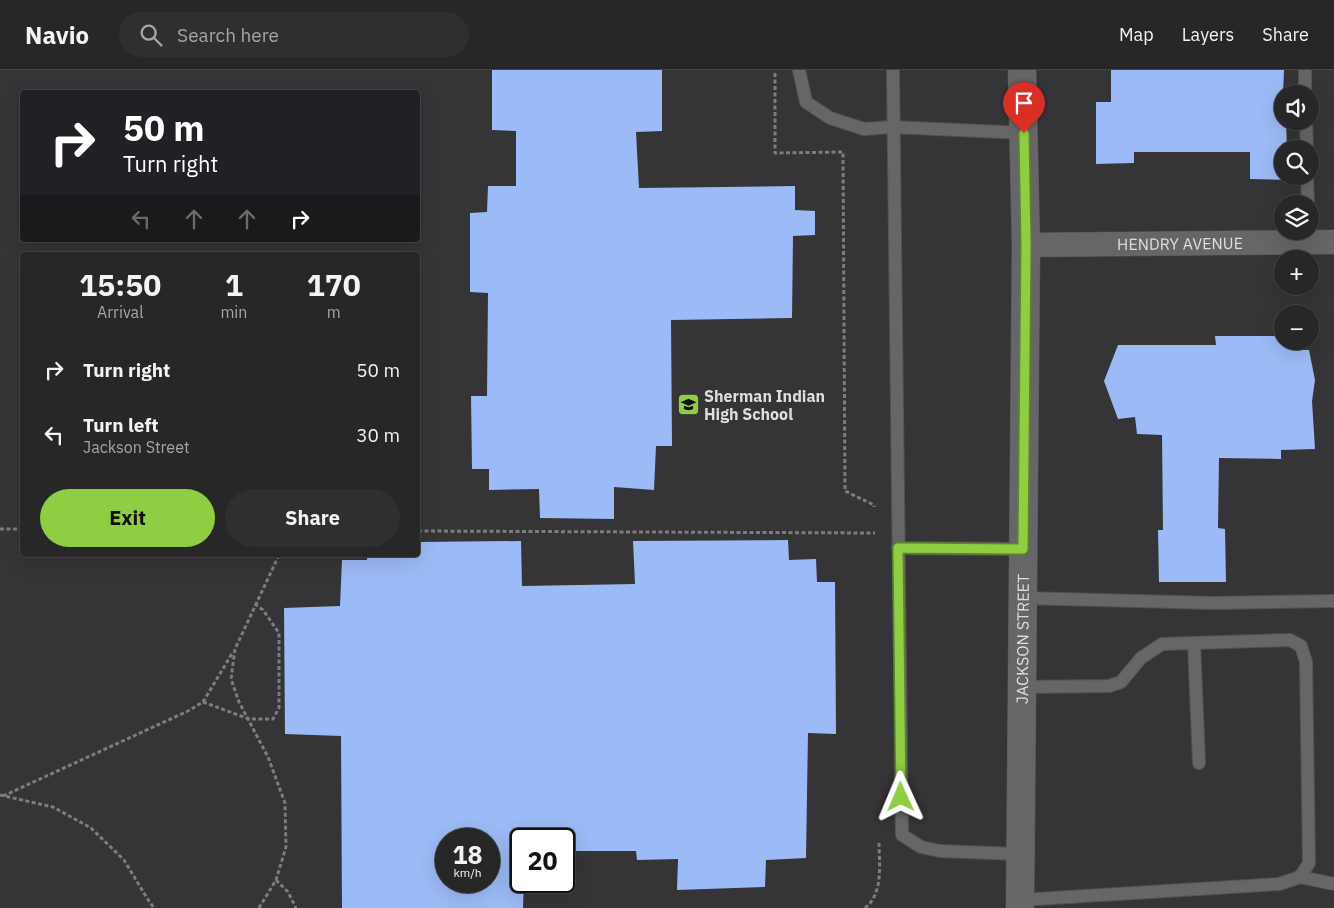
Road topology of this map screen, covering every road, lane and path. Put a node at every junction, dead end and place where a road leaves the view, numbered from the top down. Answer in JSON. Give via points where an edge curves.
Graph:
{"nodes":[{"id":1,"x":775,"y":70,"type":"edge"},
{"id":2,"x":799,"y":70,"type":"edge"},
{"id":3,"x":892,"y":70,"type":"edge"},
{"id":4,"x":1022,"y":70,"type":"edge"},
{"id":5,"x":1305,"y":70,"type":"edge"},
{"id":6,"x":1305,"y":85,"type":"edge"},
{"id":7,"x":892,"y":127,"type":"junction"},
{"id":8,"x":1024,"y":133,"type":"junction"},
{"id":9,"x":1274,"y":238,"type":"edge"},
{"id":10,"x":1319,"y":239,"type":"edge"},
{"id":11,"x":1334,"y":242,"type":"edge"},
{"id":12,"x":1026,"y":245,"type":"junction"},
{"id":13,"x":874,"y":514,"type":"dead end"},
{"id":14,"x":874,"y":524,"type":"dead end"},
{"id":15,"x":0,"y":529,"type":"edge"},
{"id":16,"x":20,"y":530,"type":"edge"},
{"id":17,"x":420,"y":531,"type":"edge"},
{"id":18,"x":874,"y":533,"type":"junction"},
{"id":19,"x":875,"y":542,"type":"dead end"},
{"id":20,"x":898,"y":548,"type":"junction"},
{"id":21,"x":1023,"y":549,"type":"junction"},
{"id":22,"x":278,"y":557,"type":"edge"},
{"id":23,"x":1022,"y":598,"type":"junction"},
{"id":24,"x":1334,"y":601,"type":"edge"},
{"id":25,"x":255,"y":604,"type":"junction"},
{"id":26,"x":1194,"y":643,"type":"junction"},
{"id":27,"x":235,"y":649,"type":"junction"},
{"id":28,"x":1022,"y":687,"type":"junction"},
{"id":29,"x":203,"y":702,"type":"junction"},
{"id":30,"x":249,"y":719,"type":"junction"},
{"id":31,"x":1199,"y":763,"type":"dead end"},
{"id":32,"x":1,"y":796,"type":"edge"},
{"id":33,"x":879,"y":840,"type":"dead end"},
{"id":34,"x":1020,"y":854,"type":"junction"},
{"id":35,"x":1300,"y":877,"type":"junction"},
{"id":36,"x":276,"y":880,"type":"junction"},
{"id":37,"x":1334,"y":884,"type":"edge"},
{"id":38,"x":1020,"y":904,"type":"edge"},
{"id":39,"x":154,"y":908,"type":"edge"},
{"id":40,"x":259,"y":908,"type":"edge"},
{"id":41,"x":296,"y":908,"type":"edge"},
{"id":42,"x":865,"y":908,"type":"edge"}],
"edges":[{"from":1,"to":13,"type":"path","via":[[775,153],[843,152],[845,491],[874,505]]},
{"from":2,"to":7,"type":"lane","via":[[806,102],[820,113],[864,129]]},
{"from":3,"to":7,"type":"lane"},
{"from":4,"to":8,"type":"street","name":"JACKSON STREET"},
{"from":5,"to":6,"type":"lane"},
{"from":7,"to":8,"type":"lane"},
{"from":7,"to":20,"type":"lane"},
{"from":8,"to":12,"type":"street","name":"JACKSON STREET"},
{"from":9,"to":12,"type":"street","name":"HENDRY AVENUE"},
{"from":10,"to":11,"type":"street","name":"HENDRY AVENUE"},
{"from":12,"to":21,"type":"street","name":"JACKSON STREET"},
{"from":14,"to":18,"type":"path"},
{"from":15,"to":16,"type":"path"},
{"from":17,"to":18,"type":"path"},
{"from":18,"to":19,"type":"path"},
{"from":20,"to":21,"type":"lane"},
{"from":20,"to":34,"type":"lane","via":[[902,835],[921,847],[940,851]]},
{"from":21,"to":23,"type":"street","name":"JACKSON STREET"},
{"from":22,"to":25,"type":"path"},
{"from":23,"to":24,"type":"lane","via":[[1214,603]]},
{"from":23,"to":28,"type":"street","name":"JACKSON STREET"},
{"from":25,"to":27,"type":"path"},
{"from":25,"to":30,"type":"path","via":[[279,633],[279,708],[273,719]]},
{"from":26,"to":28,"type":"lane","via":[[1162,644],[1141,658],[1121,682],[1109,686]]},
{"from":26,"to":31,"type":"lane"},
{"from":26,"to":35,"type":"lane","via":[[1290,640],[1301,646],[1306,662],[1309,863]]},
{"from":27,"to":29,"type":"path"},
{"from":27,"to":30,"type":"path","via":[[231,679]]},
{"from":28,"to":34,"type":"street","name":"JACKSON STREET"},
{"from":29,"to":30,"type":"path"},
{"from":29,"to":32,"type":"path"},
{"from":30,"to":36,"type":"path","via":[[285,803],[286,847]]},
{"from":32,"to":39,"type":"path","via":[[53,807],[91,828],[124,860]]},
{"from":33,"to":42,"type":"path","via":[[880,879],[873,902]]},
{"from":34,"to":38,"type":"street","name":"JACKSON STREET"},
{"from":35,"to":37,"type":"lane"},
{"from":35,"to":38,"type":"lane","via":[[1279,884],[1120,893]]},
{"from":36,"to":40,"type":"path"},
{"from":36,"to":41,"type":"path","via":[[288,892]]}]}
